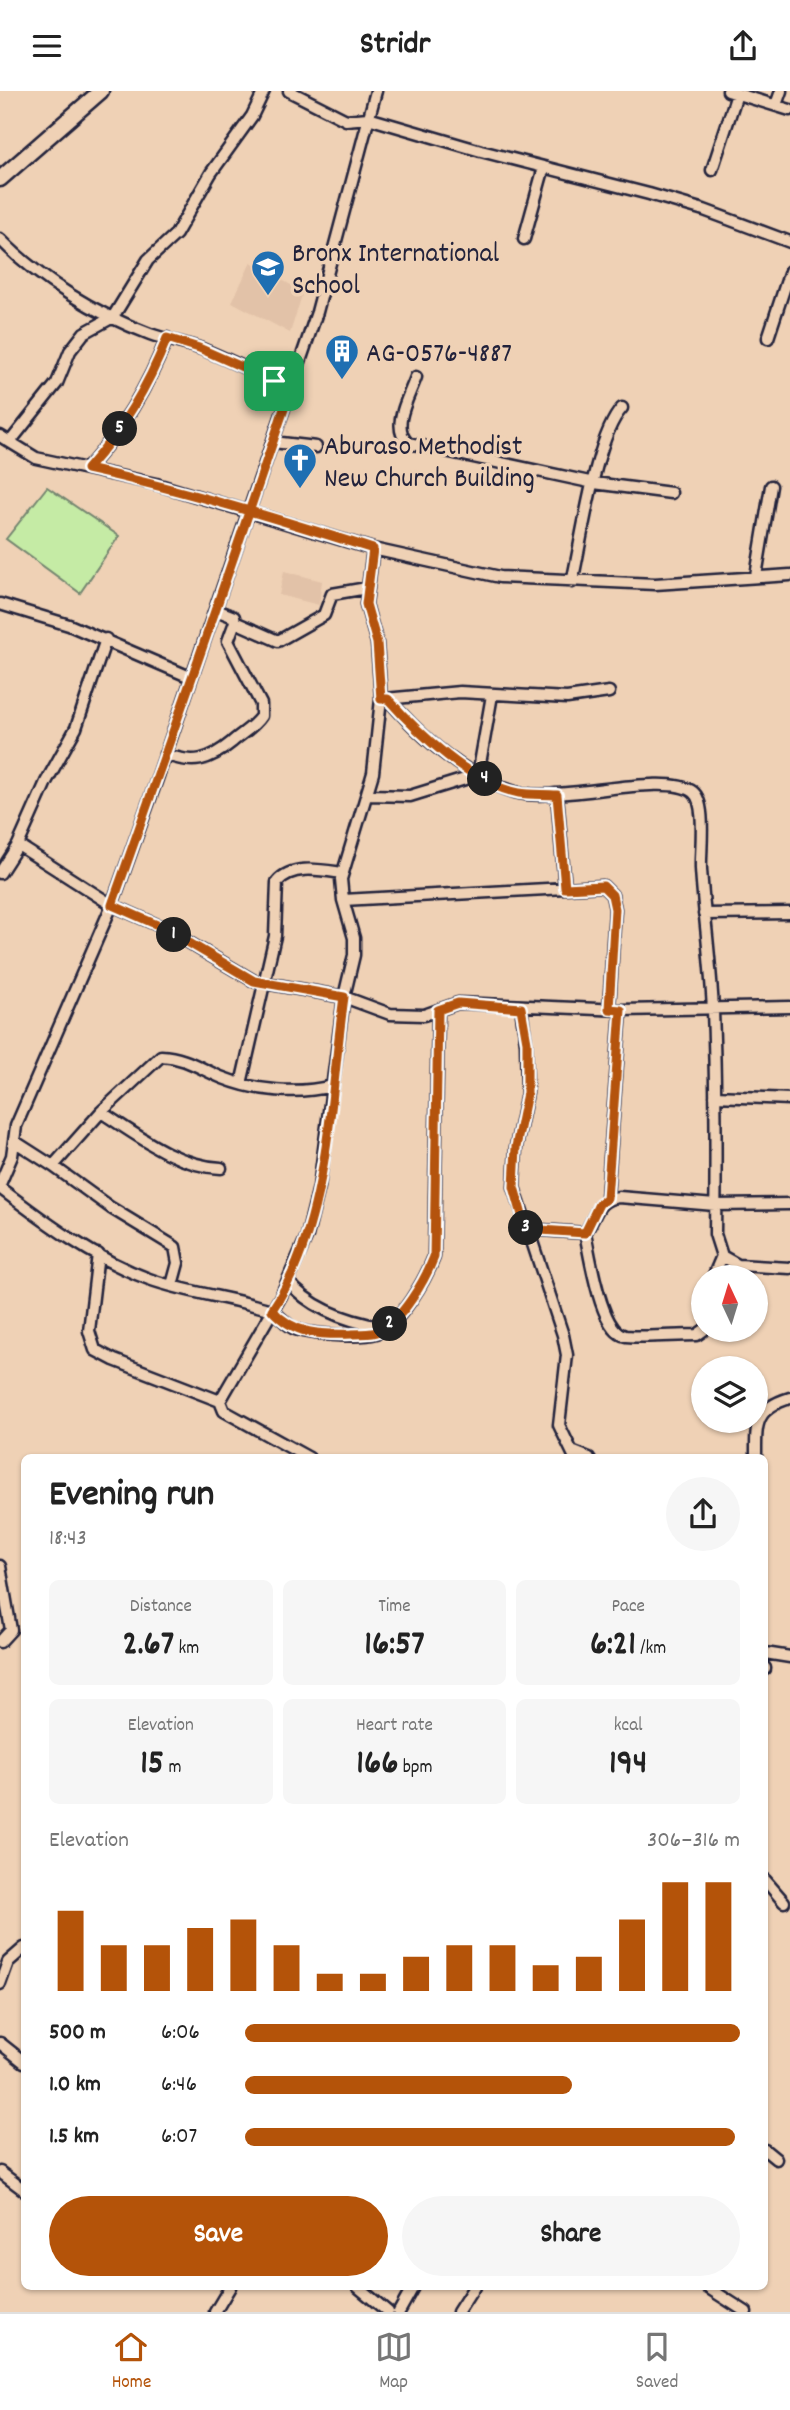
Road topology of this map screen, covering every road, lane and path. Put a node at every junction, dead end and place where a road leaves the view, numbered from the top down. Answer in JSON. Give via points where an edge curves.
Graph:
{"nodes":[{"id":1,"x":101,"y":91,"type":"edge"},
{"id":2,"x":264,"y":91,"type":"edge"},
{"id":3,"x":289,"y":91,"type":"edge"},
{"id":4,"x":376,"y":91,"type":"edge"},
{"id":5,"x":781,"y":91,"type":"edge"},
{"id":6,"x":732,"y":93,"type":"edge"},
{"id":7,"x":776,"y":105,"type":"junction"},
{"id":8,"x":790,"y":110,"type":"edge"},
{"id":9,"x":368,"y":118,"type":"junction"},
{"id":10,"x":544,"y":167,"type":"junction"},
{"id":11,"x":712,"y":170,"type":"dead end"},
{"id":12,"x":0,"y":179,"type":"edge"},
{"id":13,"x":0,"y":239,"type":"edge"},
{"id":14,"x":524,"y":239,"type":"dead end"},
{"id":15,"x":790,"y":242,"type":"edge"},
{"id":16,"x":790,"y":271,"type":"edge"},
{"id":17,"x":113,"y":317,"type":"junction"},
{"id":18,"x":167,"y":338,"type":"junction"},
{"id":19,"x":768,"y":338,"type":"dead end"},
{"id":20,"x":416,"y":377,"type":"dead end"},
{"id":21,"x":291,"y":388,"type":"junction"},
{"id":22,"x":622,"y":408,"type":"dead end"},
{"id":23,"x":0,"y":436,"type":"edge"},
{"id":24,"x":10,"y":442,"type":"junction"},
{"id":25,"x":273,"y":442,"type":"junction"},
{"id":26,"x":316,"y":447,"type":"dead end"},
{"id":27,"x":87,"y":469,"type":"junction"},
{"id":28,"x":594,"y":483,"type":"junction"},
{"id":29,"x":771,"y":486,"type":"dead end"},
{"id":30,"x":671,"y":493,"type":"dead end"},
{"id":31,"x":250,"y":510,"type":"junction"},
{"id":32,"x":373,"y":549,"type":"junction"},
{"id":33,"x":790,"y":575,"type":"edge"},
{"id":34,"x":756,"y":576,"type":"junction"},
{"id":35,"x":572,"y":582,"type":"junction"},
{"id":36,"x":367,"y":588,"type":"junction"},
{"id":37,"x":0,"y":604,"type":"edge"},
{"id":38,"x":216,"y":610,"type":"junction"},
{"id":39,"x":235,"y":622,"type":"junction"},
{"id":40,"x":106,"y":639,"type":"junction"},
{"id":41,"x":190,"y":677,"type":"junction"},
{"id":42,"x":609,"y":692,"type":"dead end"},
{"id":43,"x":492,"y":695,"type":"junction"},
{"id":44,"x":385,"y":699,"type":"junction"},
{"id":45,"x":165,"y":754,"type":"junction"},
{"id":46,"x":478,"y":775,"type":"junction"},
{"id":47,"x":368,"y":795,"type":"junction"},
{"id":48,"x":557,"y":795,"type":"junction"},
{"id":49,"x":18,"y":845,"type":"junction"},
{"id":50,"x":0,"y":873,"type":"edge"},
{"id":51,"x":342,"y":873,"type":"junction"},
{"id":52,"x":565,"y":888,"type":"junction"},
{"id":53,"x":343,"y":900,"type":"junction"},
{"id":54,"x":112,"y":905,"type":"junction"},
{"id":55,"x":790,"y":913,"type":"edge"},
{"id":56,"x":704,"y":914,"type":"junction"},
{"id":57,"x":264,"y":983,"type":"junction"},
{"id":58,"x":344,"y":997,"type":"junction"},
{"id":59,"x":790,"y":1007,"type":"edge"},
{"id":60,"x":521,"y":1008,"type":"junction"},
{"id":61,"x":609,"y":1009,"type":"junction"},
{"id":62,"x":713,"y":1009,"type":"junction"},
{"id":63,"x":438,"y":1010,"type":"junction"},
{"id":64,"x":621,"y":1010,"type":"junction"},
{"id":65,"x":242,"y":1084,"type":"junction"},
{"id":66,"x":332,"y":1086,"type":"junction"},
{"id":67,"x":715,"y":1096,"type":"junction"},
{"id":68,"x":790,"y":1099,"type":"edge"},
{"id":69,"x":101,"y":1112,"type":"junction"},
{"id":70,"x":13,"y":1141,"type":"junction"},
{"id":71,"x":52,"y":1165,"type":"junction"},
{"id":72,"x":221,"y":1168,"type":"dead end"},
{"id":73,"x":0,"y":1186,"type":"edge"},
{"id":74,"x":607,"y":1198,"type":"junction"},
{"id":75,"x":790,"y":1204,"type":"edge"},
{"id":76,"x":715,"y":1205,"type":"junction"},
{"id":77,"x":526,"y":1229,"type":"junction"},
{"id":78,"x":585,"y":1233,"type":"junction"},
{"id":79,"x":98,"y":1254,"type":"junction"},
{"id":80,"x":722,"y":1256,"type":"junction"},
{"id":81,"x":718,"y":1265,"type":"edge"},
{"id":82,"x":790,"y":1268,"type":"edge"},
{"id":83,"x":288,"y":1281,"type":"junction"},
{"id":84,"x":172,"y":1285,"type":"junction"},
{"id":85,"x":272,"y":1310,"type":"junction"},
{"id":86,"x":385,"y":1328,"type":"junction"},
{"id":87,"x":691,"y":1335,"type":"edge"},
{"id":88,"x":790,"y":1398,"type":"edge"},
{"id":89,"x":220,"y":1401,"type":"junction"},
{"id":90,"x":302,"y":1454,"type":"edge"},
{"id":91,"x":574,"y":1454,"type":"edge"},
{"id":92,"x":755,"y":1454,"type":"edge"},
{"id":93,"x":0,"y":1566,"type":"edge"},
{"id":94,"x":0,"y":1642,"type":"edge"},
{"id":95,"x":768,"y":1653,"type":"edge"},
{"id":96,"x":790,"y":1657,"type":"edge"},
{"id":97,"x":768,"y":1883,"type":"edge"},
{"id":98,"x":784,"y":1902,"type":"dead end"},
{"id":99,"x":21,"y":1951,"type":"edge"},
{"id":100,"x":0,"y":1984,"type":"edge"},
{"id":101,"x":0,"y":2043,"type":"edge"},
{"id":102,"x":21,"y":2060,"type":"edge"},
{"id":103,"x":768,"y":2152,"type":"edge"},
{"id":104,"x":776,"y":2159,"type":"dead end"},
{"id":105,"x":0,"y":2172,"type":"edge"},
{"id":106,"x":21,"y":2188,"type":"edge"},
{"id":107,"x":228,"y":2290,"type":"edge"},
{"id":108,"x":362,"y":2290,"type":"edge"},
{"id":109,"x":411,"y":2290,"type":"edge"},
{"id":110,"x":472,"y":2290,"type":"edge"},
{"id":111,"x":713,"y":2290,"type":"edge"},
{"id":112,"x":215,"y":2312,"type":"edge"},
{"id":113,"x":388,"y":2312,"type":"edge"},
{"id":114,"x":399,"y":2312,"type":"edge"},
{"id":115,"x":458,"y":2312,"type":"edge"},
{"id":116,"x":746,"y":2312,"type":"edge"}],
"edges":[{"from":1,"to":12,"type":"street"},
{"from":2,"to":17,"type":"street","via":[[176,234],[139,272]]},
{"from":3,"to":9,"type":"street","via":[[346,120]]},
{"from":4,"to":9,"type":"street"},
{"from":5,"to":7,"type":"street"},
{"from":6,"to":7,"type":"street"},
{"from":6,"to":11,"type":"street"},
{"from":7,"to":8,"type":"street"},
{"from":9,"to":10,"type":"street"},
{"from":9,"to":21,"type":"street","via":[[317,311]]},
{"from":10,"to":14,"type":"street"},
{"from":10,"to":15,"type":"street","via":[[704,210]]},
{"from":13,"to":17,"type":"street","via":[[40,274]]},
{"from":16,"to":19,"type":"street"},
{"from":17,"to":18,"type":"street"},
{"from":17,"to":24,"type":"street","via":[[84,334],[70,351],[57,383]]},
{"from":18,"to":21,"type":"street"},
{"from":18,"to":27,"type":"street","via":[[134,408]]},
{"from":20,"to":28,"type":"street","via":[[399,425],[408,443]]},
{"from":21,"to":25,"type":"street"},
{"from":22,"to":28,"type":"street","via":[[613,418]]},
{"from":23,"to":24,"type":"street"},
{"from":24,"to":27,"type":"street","via":[[36,458]]},
{"from":25,"to":26,"type":"street"},
{"from":25,"to":31,"type":"street"},
{"from":27,"to":31,"type":"street"},
{"from":28,"to":30,"type":"street"},
{"from":28,"to":35,"type":"street"},
{"from":29,"to":34,"type":"street"},
{"from":31,"to":32,"type":"street"},
{"from":31,"to":38,"type":"street"},
{"from":32,"to":35,"type":"street","via":[[500,577]]},
{"from":32,"to":36,"type":"street"},
{"from":33,"to":34,"type":"street"},
{"from":34,"to":35,"type":"street","via":[[655,584]]},
{"from":36,"to":39,"type":"street","via":[[332,594],[324,615],[278,641]]},
{"from":36,"to":44,"type":"street","via":[[366,604]]},
{"from":37,"to":40,"type":"street"},
{"from":38,"to":39,"type":"street","via":[[234,617]]},
{"from":38,"to":41,"type":"street"},
{"from":39,"to":45,"type":"street","via":[[228,641],[261,704],[261,716],[209,758],[190,762]]},
{"from":40,"to":41,"type":"street"},
{"from":40,"to":49,"type":"street","via":[[76,728]]},
{"from":41,"to":45,"type":"street"},
{"from":42,"to":43,"type":"street","via":[[567,698]]},
{"from":43,"to":44,"type":"street","via":[[448,693]]},
{"from":43,"to":46,"type":"street"},
{"from":44,"to":46,"type":"street","via":[[444,754]]},
{"from":44,"to":47,"type":"street"},
{"from":45,"to":54,"type":"street"},
{"from":46,"to":47,"type":"street","via":[[410,796]]},
{"from":46,"to":48,"type":"street","via":[[516,793]]},
{"from":47,"to":51,"type":"street"},
{"from":48,"to":52,"type":"street"},
{"from":48,"to":56,"type":"street","via":[[644,786],[685,787],[696,794],[702,810]]},
{"from":49,"to":50,"type":"street"},
{"from":49,"to":54,"type":"street"},
{"from":51,"to":53,"type":"street"},
{"from":51,"to":57,"type":"street","via":[[299,870],[287,872],[277,882],[275,936]]},
{"from":52,"to":53,"type":"street"},
{"from":52,"to":61,"type":"street","via":[[603,886],[612,895],[615,920]]},
{"from":53,"to":58,"type":"street","via":[[354,938]]},
{"from":54,"to":57,"type":"street"},
{"from":54,"to":70,"type":"street","via":[[64,1010]]},
{"from":55,"to":56,"type":"street"},
{"from":56,"to":62,"type":"street"},
{"from":57,"to":58,"type":"street"},
{"from":57,"to":65,"type":"street"},
{"from":58,"to":63,"type":"street","via":[[390,1014],[424,1015]]},
{"from":58,"to":66,"type":"street"},
{"from":59,"to":62,"type":"street"},
{"from":60,"to":61,"type":"street"},
{"from":60,"to":63,"type":"street","via":[[458,1003]]},
{"from":60,"to":77,"type":"street","via":[[527,1042],[527,1093],[514,1187]]},
{"from":61,"to":64,"type":"street"},
{"from":62,"to":64,"type":"street"},
{"from":62,"to":67,"type":"street"},
{"from":63,"to":86,"type":"street","via":[[434,1257],[414,1295]]},
{"from":64,"to":74,"type":"street"},
{"from":65,"to":66,"type":"street","via":[[299,1091]]},
{"from":65,"to":69,"type":"street","via":[[176,1057],[161,1056]]},
{"from":66,"to":83,"type":"street","via":[[314,1211]]},
{"from":67,"to":68,"type":"street"},
{"from":67,"to":76,"type":"street"},
{"from":69,"to":71,"type":"street"},
{"from":69,"to":72,"type":"street","via":[[172,1155]]},
{"from":70,"to":71,"type":"street"},
{"from":70,"to":73,"type":"street"},
{"from":71,"to":84,"type":"street","via":[[175,1247],[179,1253]]},
{"from":73,"to":79,"type":"street","via":[[56,1231]]},
{"from":74,"to":76,"type":"street"},
{"from":74,"to":78,"type":"street","via":[[599,1204]]},
{"from":75,"to":76,"type":"street"},
{"from":76,"to":80,"type":"street","via":[[715,1234]]},
{"from":77,"to":78,"type":"street"},
{"from":77,"to":91,"type":"street","via":[[564,1335],[567,1355],[559,1425]]},
{"from":78,"to":87,"type":"street","via":[[597,1291],[613,1328],[623,1336]]},
{"from":79,"to":84,"type":"street"},
{"from":79,"to":89,"type":"street","via":[[89,1331],[95,1350]]},
{"from":80,"to":81,"type":"street"},
{"from":80,"to":82,"type":"street","via":[[738,1265]]},
{"from":83,"to":85,"type":"street"},
{"from":83,"to":86,"type":"street","via":[[295,1290],[355,1323]]},
{"from":84,"to":85,"type":"street"},
{"from":85,"to":86,"type":"street","via":[[294,1328],[313,1334],[377,1333]]},
{"from":85,"to":89,"type":"street"},
{"from":88,"to":92,"type":"street","via":[[769,1405],[760,1416]]},
{"from":89,"to":90,"type":"street","via":[[224,1411]]},
{"from":93,"to":94,"type":"street","via":[[11,1630]]},
{"from":95,"to":96,"type":"street"},
{"from":97,"to":98,"type":"street"},
{"from":99,"to":100,"type":"street","via":[[8,1962]]},
{"from":101,"to":102,"type":"street"},
{"from":103,"to":104,"type":"street"},
{"from":105,"to":106,"type":"street"},
{"from":107,"to":112,"type":"street"},
{"from":108,"to":113,"type":"street"},
{"from":109,"to":114,"type":"street"},
{"from":110,"to":115,"type":"street"},
{"from":111,"to":116,"type":"street"}]}
